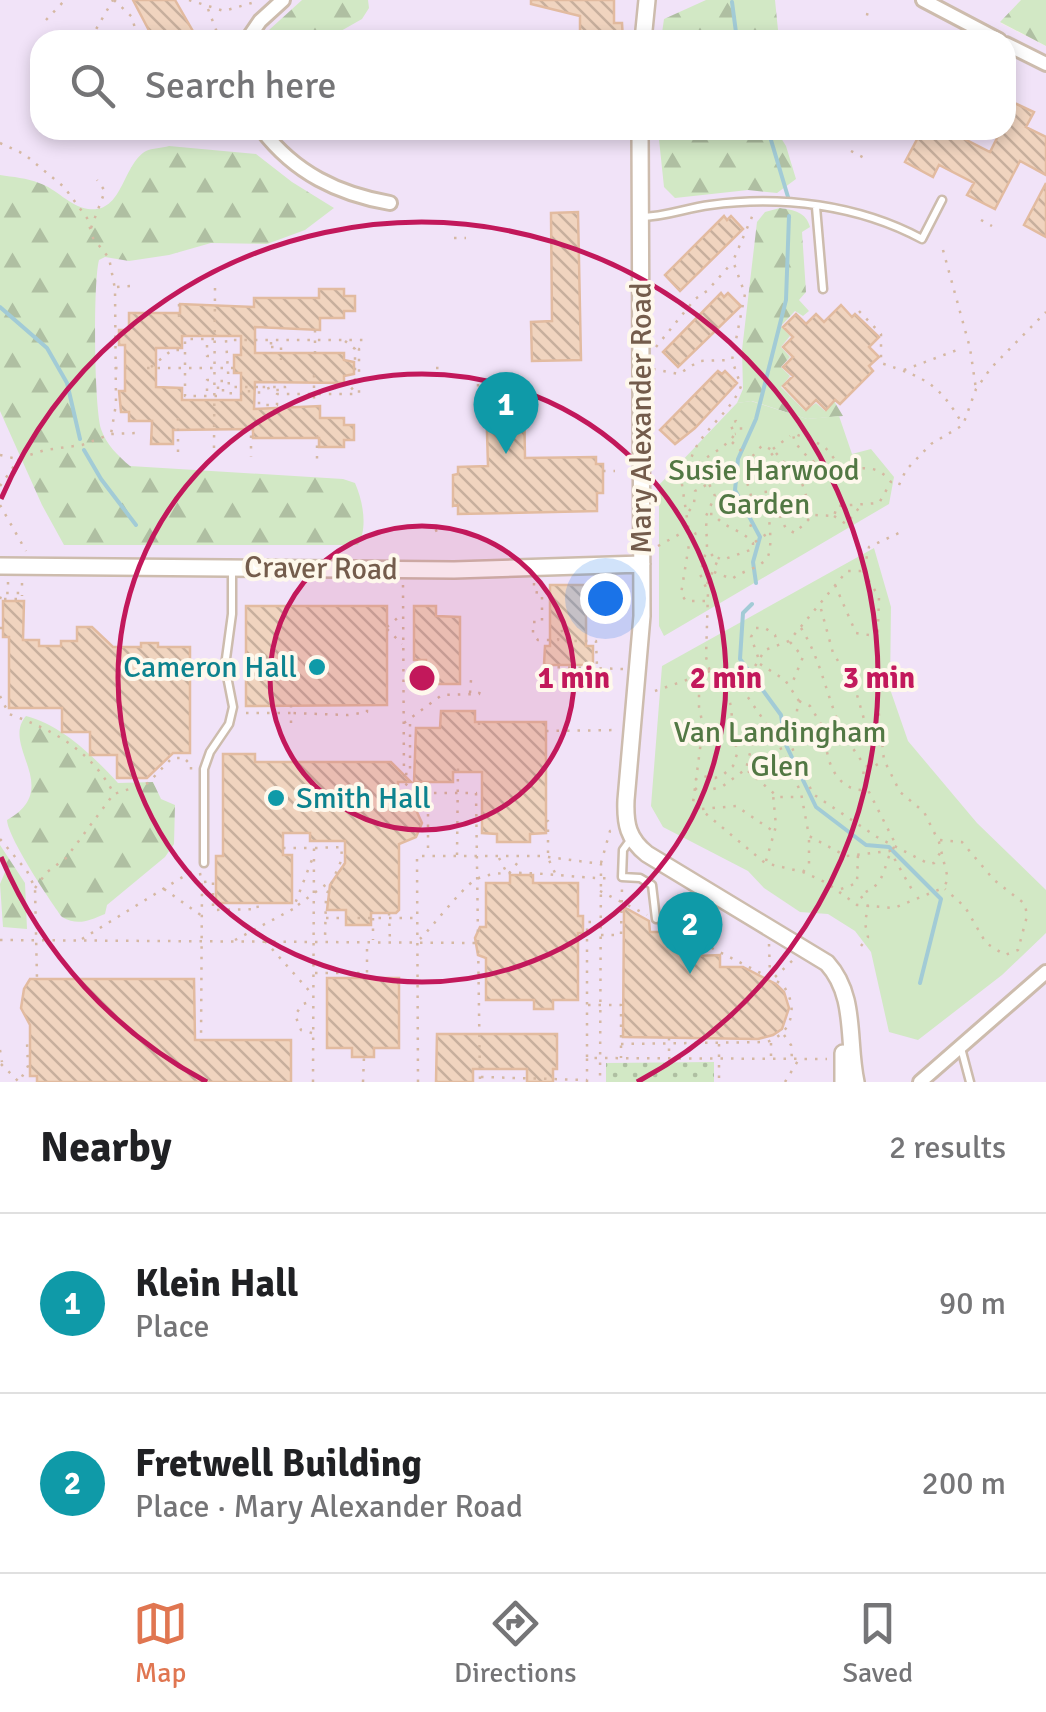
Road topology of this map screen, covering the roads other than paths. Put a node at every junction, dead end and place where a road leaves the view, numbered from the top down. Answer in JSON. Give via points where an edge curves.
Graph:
{"nodes":[{"id":1,"x":283,"y":0,"type":"edge"},
{"id":2,"x":647,"y":0,"type":"edge"},
{"id":3,"x":922,"y":0,"type":"edge"},
{"id":4,"x":254,"y":30,"type":"edge"},
{"id":5,"x":645,"y":30,"type":"edge"},
{"id":6,"x":980,"y":30,"type":"edge"},
{"id":7,"x":1016,"y":49,"type":"edge"},
{"id":8,"x":1046,"y":64,"type":"edge"},
{"id":9,"x":271,"y":140,"type":"edge"},
{"id":10,"x":640,"y":140,"type":"edge"},
{"id":11,"x":942,"y":200,"type":"dead end"},
{"id":12,"x":390,"y":202,"type":"dead end"},
{"id":13,"x":816,"y":207,"type":"junction"},
{"id":14,"x":640,"y":217,"type":"junction"},
{"id":15,"x":823,"y":289,"type":"dead end"},
{"id":16,"x":642,"y":564,"type":"junction"},
{"id":17,"x":232,"y":566,"type":"junction"},
{"id":18,"x":4,"y":574,"type":"edge"},
{"id":19,"x":624,"y":835,"type":"junction"},
{"id":20,"x":204,"y":862,"type":"dead end"},
{"id":21,"x":656,"y":919,"type":"road end"},
{"id":22,"x":1046,"y":972,"type":"edge"},
{"id":23,"x":847,"y":1010,"type":"junction"},
{"id":24,"x":961,"y":1048,"type":"junction"},
{"id":25,"x":920,"y":1079,"type":"edge"},
{"id":26,"x":843,"y":1082,"type":"edge"},
{"id":27,"x":856,"y":1082,"type":"edge"},
{"id":28,"x":970,"y":1082,"type":"edge"}],
"edges":[{"from":1,"to":4,"type":"street"},
{"from":2,"to":5,"type":"street"},
{"from":3,"to":6,"type":"street"},
{"from":7,"to":8,"type":"street"},
{"from":9,"to":12,"type":"street","via":[[312,176],[349,194]]},
{"from":10,"to":14,"type":"street","name":"Mary Alexander Road"},
{"from":11,"to":13,"type":"lane","via":[[922,239],[880,218]]},
{"from":13,"to":14,"type":"lane","via":[[724,203]]},
{"from":13,"to":15,"type":"lane"},
{"from":14,"to":16,"type":"street","name":"Mary Alexander Road"},
{"from":16,"to":17,"type":"street","name":"Craver Road","via":[[454,570]]},
{"from":16,"to":19,"type":"street","name":"Mary Alexander Road"},
{"from":17,"to":18,"type":"street","name":"Craver Road"},
{"from":17,"to":20,"type":"lane","via":[[226,666],[233,707],[204,769]]},
{"from":19,"to":21,"type":"lane","via":[[622,877],[652,884]]},
{"from":19,"to":23,"type":"street","via":[[821,957],[842,983]]},
{"from":22,"to":24,"type":"street"},
{"from":23,"to":26,"type":"street"},
{"from":23,"to":27,"type":"street"},
{"from":24,"to":25,"type":"street"},
{"from":24,"to":28,"type":"lane"}]}
